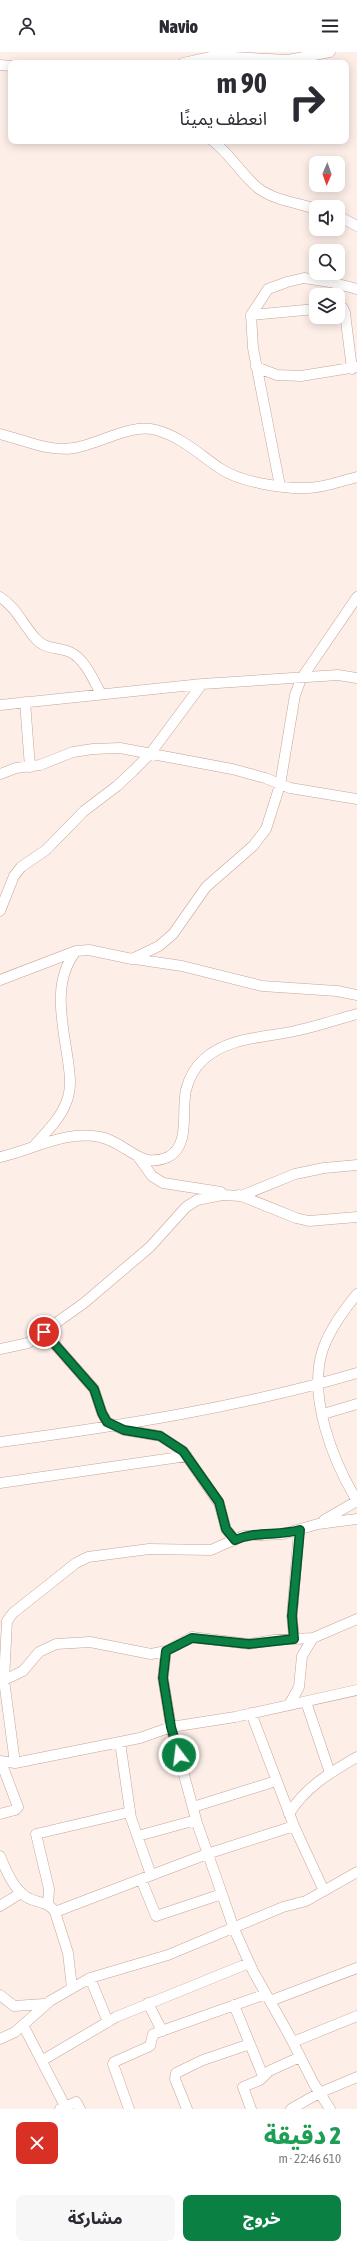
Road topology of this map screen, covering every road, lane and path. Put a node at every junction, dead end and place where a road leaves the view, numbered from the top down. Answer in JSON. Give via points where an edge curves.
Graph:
{"nodes":[{"id":1,"x":330,"y":52,"type":"edge"},
{"id":2,"x":197,"y":60,"type":"edge"},
{"id":3,"x":288,"y":60,"type":"edge"},
{"id":4,"x":288,"y":60,"type":"edge"},
{"id":5,"x":217,"y":144,"type":"edge"},
{"id":6,"x":309,"y":207,"type":"edge"},
{"id":7,"x":345,"y":220,"type":"edge"},
{"id":8,"x":357,"y":226,"type":"edge"},
{"id":9,"x":357,"y":289,"type":"edge"},
{"id":10,"x":309,"y":310,"type":"edge"},
{"id":11,"x":345,"y":313,"type":"edge"},
{"id":12,"x":251,"y":315,"type":"junction"},
{"id":13,"x":256,"y":367,"type":"junction"},
{"id":14,"x":354,"y":368,"type":"edge"},
{"id":15,"x":0,"y":434,"type":"edge"},
{"id":16,"x":357,"y":477,"type":"edge"},
{"id":17,"x":280,"y":486,"type":"junction"},
{"id":18,"x":0,"y":597,"type":"edge"},
{"id":19,"x":357,"y":597,"type":"edge"},
{"id":20,"x":357,"y":678,"type":"edge"},
{"id":21,"x":301,"y":679,"type":"junction"},
{"id":22,"x":202,"y":684,"type":"junction"},
{"id":23,"x":101,"y":694,"type":"junction"},
{"id":24,"x":25,"y":702,"type":"junction"},
{"id":25,"x":0,"y":705,"type":"edge"},
{"id":26,"x":150,"y":754,"type":"junction"},
{"id":27,"x":30,"y":767,"type":"junction"},
{"id":28,"x":0,"y":774,"type":"edge"},
{"id":29,"x":280,"y":785,"type":"junction"},
{"id":30,"x":357,"y":799,"type":"edge"},
{"id":31,"x":0,"y":911,"type":"edge"},
{"id":32,"x":76,"y":951,"type":"junction"},
{"id":33,"x":132,"y":959,"type":"junction"},
{"id":34,"x":0,"y":980,"type":"edge"},
{"id":35,"x":357,"y":994,"type":"edge"},
{"id":36,"x":357,"y":1014,"type":"edge"},
{"id":37,"x":35,"y":1145,"type":"junction"},
{"id":38,"x":0,"y":1157,"type":"edge"},
{"id":39,"x":139,"y":1158,"type":"junction"},
{"id":40,"x":357,"y":1165,"type":"edge"},
{"id":41,"x":241,"y":1196,"type":"junction"},
{"id":42,"x":357,"y":1217,"type":"edge"},
{"id":43,"x":357,"y":1294,"type":"edge"},
{"id":44,"x":44,"y":1332,"type":"junction"},
{"id":45,"x":0,"y":1349,"type":"edge"},
{"id":46,"x":357,"y":1373,"type":"edge"},
{"id":47,"x":318,"y":1384,"type":"junction"},
{"id":48,"x":357,"y":1404,"type":"edge"},
{"id":49,"x":323,"y":1414,"type":"junction"},
{"id":50,"x":114,"y":1426,"type":"junction"},
{"id":51,"x":0,"y":1442,"type":"edge"},
{"id":52,"x":187,"y":1456,"type":"junction"},
{"id":53,"x":0,"y":1483,"type":"edge"},
{"id":54,"x":357,"y":1501,"type":"edge"},
{"id":55,"x":357,"y":1519,"type":"edge"},
{"id":56,"x":318,"y":1524,"type":"junction"},
{"id":57,"x":300,"y":1530,"type":"junction"},
{"id":58,"x":235,"y":1540,"type":"junction"},
{"id":59,"x":357,"y":1619,"type":"edge"},
{"id":60,"x":2,"y":1624,"type":"edge"},
{"id":61,"x":312,"y":1638,"type":"junction"},
{"id":62,"x":294,"y":1639,"type":"junction"},
{"id":63,"x":166,"y":1651,"type":"junction"},
{"id":64,"x":2,"y":1681,"type":"edge"},
{"id":65,"x":357,"y":1690,"type":"edge"},
{"id":66,"x":306,"y":1702,"type":"junction"},
{"id":67,"x":289,"y":1705,"type":"junction"},
{"id":68,"x":251,"y":1713,"type":"junction"},
{"id":69,"x":171,"y":1727,"type":"junction"},
{"id":70,"x":120,"y":1742,"type":"junction"},
{"id":71,"x":357,"y":1758,"type":"edge"},
{"id":72,"x":0,"y":1762,"type":"edge"},
{"id":73,"x":15,"y":1763,"type":"junction"},
{"id":74,"x":330,"y":1773,"type":"junction"},
{"id":75,"x":276,"y":1780,"type":"junction"},
{"id":76,"x":193,"y":1807,"type":"junction"},
{"id":77,"x":130,"y":1812,"type":"junction"},
{"id":78,"x":0,"y":1814,"type":"edge"},
{"id":79,"x":289,"y":1814,"type":"junction"},
{"id":80,"x":196,"y":1820,"type":"junction"},
{"id":81,"x":294,"y":1826,"type":"junction"},
{"id":82,"x":138,"y":1836,"type":"junction"},
{"id":83,"x":208,"y":1854,"type":"junction"},
{"id":84,"x":0,"y":1856,"type":"edge"},
{"id":85,"x":357,"y":1872,"type":"edge"},
{"id":86,"x":146,"y":1877,"type":"junction"},
{"id":87,"x":324,"y":1891,"type":"junction"},
{"id":88,"x":21,"y":1893,"type":"junction"},
{"id":89,"x":222,"y":1894,"type":"junction"},
{"id":90,"x":0,"y":1906,"type":"edge"},
{"id":91,"x":51,"y":1908,"type":"junction"},
{"id":92,"x":234,"y":1929,"type":"junction"},
{"id":93,"x":249,"y":1962,"type":"junction"},
{"id":94,"x":357,"y":1968,"type":"edge"},
{"id":95,"x":90,"y":1978,"type":"junction"},
{"id":96,"x":72,"y":1988,"type":"junction"},
{"id":97,"x":0,"y":1995,"type":"edge"},
{"id":98,"x":268,"y":1997,"type":"junction"},
{"id":99,"x":148,"y":2003,"type":"junction"},
{"id":100,"x":44,"y":2004,"type":"junction"},
{"id":101,"x":234,"y":2005,"type":"junction"},
{"id":102,"x":357,"y":2016,"type":"edge"},
{"id":103,"x":108,"y":2022,"type":"junction"},
{"id":104,"x":23,"y":2025,"type":"junction"},
{"id":105,"x":162,"y":2031,"type":"junction"},
{"id":106,"x":0,"y":2039,"type":"edge"},
{"id":107,"x":293,"y":2042,"type":"junction"},
{"id":108,"x":250,"y":2044,"type":"junction"},
{"id":109,"x":300,"y":2057,"type":"junction"},
{"id":110,"x":43,"y":2060,"type":"junction"},
{"id":111,"x":263,"y":2076,"type":"junction"},
{"id":112,"x":357,"y":2077,"type":"edge"},
{"id":113,"x":319,"y":2093,"type":"junction"},
{"id":114,"x":63,"y":2108,"type":"edge"},
{"id":115,"x":80,"y":2109,"type":"edge"},
{"id":116,"x":129,"y":2109,"type":"edge"},
{"id":117,"x":187,"y":2109,"type":"edge"},
{"id":118,"x":251,"y":2109,"type":"edge"},
{"id":119,"x":291,"y":2109,"type":"edge"},
{"id":120,"x":330,"y":2109,"type":"edge"}],
"edges":[{"from":1,"to":4,"type":"street"},
{"from":2,"to":3,"type":"street","via":[[215,56]]},
{"from":5,"to":6,"type":"street","via":[[259,189]]},
{"from":7,"to":8,"type":"street"},
{"from":9,"to":12,"type":"street","via":[[304,278],[287,282],[268,289]]},
{"from":10,"to":12,"type":"street"},
{"from":11,"to":14,"type":"street"},
{"from":12,"to":13,"type":"street"},
{"from":13,"to":14,"type":"street","via":[[277,375],[301,376]]},
{"from":13,"to":17,"type":"street"},
{"from":15,"to":17,"type":"street","via":[[59,449],[90,445],[127,432],[156,430],[186,443],[223,471],[245,480]]},
{"from":16,"to":17,"type":"street","via":[[306,488]]},
{"from":18,"to":23,"type":"street","via":[[14,608],[42,644],[78,657]]},
{"from":19,"to":21,"type":"street"},
{"from":20,"to":21,"type":"street","via":[[338,676]]},
{"from":21,"to":22,"type":"street"},
{"from":21,"to":29,"type":"street","via":[[290,719]]},
{"from":22,"to":23,"type":"street"},
{"from":22,"to":26,"type":"street"},
{"from":23,"to":24,"type":"street"},
{"from":24,"to":25,"type":"street"},
{"from":24,"to":27,"type":"street"},
{"from":26,"to":27,"type":"street","via":[[120,748],[93,749],[72,752]]},
{"from":26,"to":29,"type":"street","via":[[232,769]]},
{"from":26,"to":31,"type":"street","via":[[117,786],[67,826],[46,850],[21,866],[14,876]]},
{"from":27,"to":28,"type":"street","via":[[16,768]]},
{"from":29,"to":30,"type":"street"},
{"from":29,"to":33,"type":"street","via":[[271,819],[260,838],[206,887],[173,934],[159,946]]},
{"from":32,"to":33,"type":"street","via":[[89,950]]},
{"from":32,"to":34,"type":"street"},
{"from":32,"to":37,"type":"street","via":[[67,962],[60,990],[69,1069],[69,1093],[60,1114]]},
{"from":33,"to":35,"type":"street","via":[[182,966],[262,986]]},
{"from":36,"to":39,"type":"street","via":[[299,1030],[235,1042],[213,1052],[204,1059],[190,1079],[186,1091],[180,1146],[170,1156],[156,1162]]},
{"from":37,"to":38,"type":"street"},
{"from":37,"to":39,"type":"street","via":[[69,1137],[100,1137],[121,1144]]},
{"from":39,"to":41,"type":"street","via":[[152,1176],[163,1183]]},
{"from":40,"to":41,"type":"street","via":[[295,1174]]},
{"from":41,"to":42,"type":"street","via":[[309,1221]]},
{"from":41,"to":44,"type":"street","via":[[211,1197],[197,1200],[186,1207],[150,1247],[84,1303]]},
{"from":43,"to":47,"type":"street","via":[[331,1331],[323,1350]]},
{"from":44,"to":45,"type":"street","via":[[28,1343]]},
{"from":44,"to":50,"type":"street","via":[[94,1389],[102,1413],[107,1422]]},
{"from":46,"to":47,"type":"street"},
{"from":47,"to":49,"type":"street"},
{"from":47,"to":50,"type":"street"},
{"from":48,"to":49,"type":"street"},
{"from":49,"to":54,"type":"street","via":[[338,1467]]},
{"from":50,"to":51,"type":"street"},
{"from":50,"to":52,"type":"street","via":[[160,1436]]},
{"from":52,"to":53,"type":"street"},
{"from":52,"to":58,"type":"street","via":[[219,1502],[226,1529]]},
{"from":54,"to":56,"type":"street"},
{"from":55,"to":56,"type":"street"},
{"from":56,"to":57,"type":"street"},
{"from":57,"to":58,"type":"street","via":[[283,1534],[249,1535]]},
{"from":57,"to":62,"type":"street","via":[[292,1616]]},
{"from":58,"to":60,"type":"street","via":[[211,1550],[149,1549],[84,1558]]},
{"from":59,"to":61,"type":"street"},
{"from":60,"to":64,"type":"street"},
{"from":61,"to":62,"type":"street"},
{"from":61,"to":67,"type":"street","via":[[302,1656],[299,1687]]},
{"from":62,"to":63,"type":"street","via":[[249,1644],[192,1638]]},
{"from":63,"to":64,"type":"street","via":[[151,1654],[90,1642],[56,1644],[46,1646],[22,1671]]},
{"from":63,"to":69,"type":"street","via":[[163,1678]]},
{"from":64,"to":73,"type":"street"},
{"from":65,"to":66,"type":"street"},
{"from":66,"to":67,"type":"street"},
{"from":66,"to":74,"type":"street"},
{"from":67,"to":68,"type":"street"},
{"from":68,"to":69,"type":"street"},
{"from":68,"to":75,"type":"street"},
{"from":69,"to":70,"type":"street"},
{"from":69,"to":76,"type":"street"},
{"from":70,"to":73,"type":"street"},
{"from":70,"to":77,"type":"street"},
{"from":71,"to":74,"type":"street"},
{"from":72,"to":73,"type":"street"},
{"from":72,"to":78,"type":"street","via":[[18,1807]]},
{"from":74,"to":79,"type":"street","via":[[302,1796]]},
{"from":75,"to":76,"type":"street"},
{"from":75,"to":79,"type":"street"},
{"from":76,"to":80,"type":"street"},
{"from":77,"to":82,"type":"street"},
{"from":77,"to":91,"type":"street","via":[[36,1834]]},
{"from":79,"to":81,"type":"street"},
{"from":80,"to":82,"type":"street"},
{"from":80,"to":83,"type":"street"},
{"from":81,"to":83,"type":"street"},
{"from":81,"to":87,"type":"street"},
{"from":82,"to":86,"type":"street"},
{"from":83,"to":86,"type":"street"},
{"from":83,"to":89,"type":"street"},
{"from":84,"to":88,"type":"street"},
{"from":85,"to":87,"type":"street"},
{"from":86,"to":89,"type":"street","via":[[156,1916]]},
{"from":86,"to":91,"type":"street"},
{"from":87,"to":92,"type":"street","via":[[306,1901],[288,1905]]},
{"from":88,"to":90,"type":"street"},
{"from":88,"to":91,"type":"street"},
{"from":89,"to":92,"type":"street"},
{"from":91,"to":96,"type":"street","via":[[68,1953]]},
{"from":92,"to":93,"type":"street"},
{"from":92,"to":95,"type":"street","via":[[168,1955]]},
{"from":93,"to":98,"type":"street"},
{"from":93,"to":99,"type":"street"},
{"from":94,"to":98,"type":"street"},
{"from":95,"to":96,"type":"street"},
{"from":95,"to":103,"type":"street"},
{"from":96,"to":100,"type":"street"},
{"from":97,"to":100,"type":"street","via":[[14,2006]]},
{"from":98,"to":101,"type":"street"},
{"from":98,"to":107,"type":"street"},
{"from":99,"to":103,"type":"street"},
{"from":99,"to":105,"type":"street"},
{"from":100,"to":104,"type":"street"},
{"from":101,"to":105,"type":"street"},
{"from":101,"to":108,"type":"street"},
{"from":102,"to":107,"type":"street"},
{"from":103,"to":110,"type":"street"},
{"from":104,"to":106,"type":"street"},
{"from":104,"to":110,"type":"street"},
{"from":105,"to":116,"type":"street","via":[[152,2035],[150,2046],[114,2063]]},
{"from":107,"to":109,"type":"street"},
{"from":108,"to":111,"type":"street"},
{"from":108,"to":117,"type":"street","via":[[176,2072],[174,2079]]},
{"from":109,"to":111,"type":"street"},
{"from":109,"to":113,"type":"street"},
{"from":110,"to":114,"type":"street"},
{"from":111,"to":118,"type":"street","via":[[243,2087]]},
{"from":112,"to":113,"type":"street"},
{"from":113,"to":119,"type":"street"},
{"from":113,"to":120,"type":"street"},
{"from":114,"to":115,"type":"street","via":[[76,2102]]}]}
